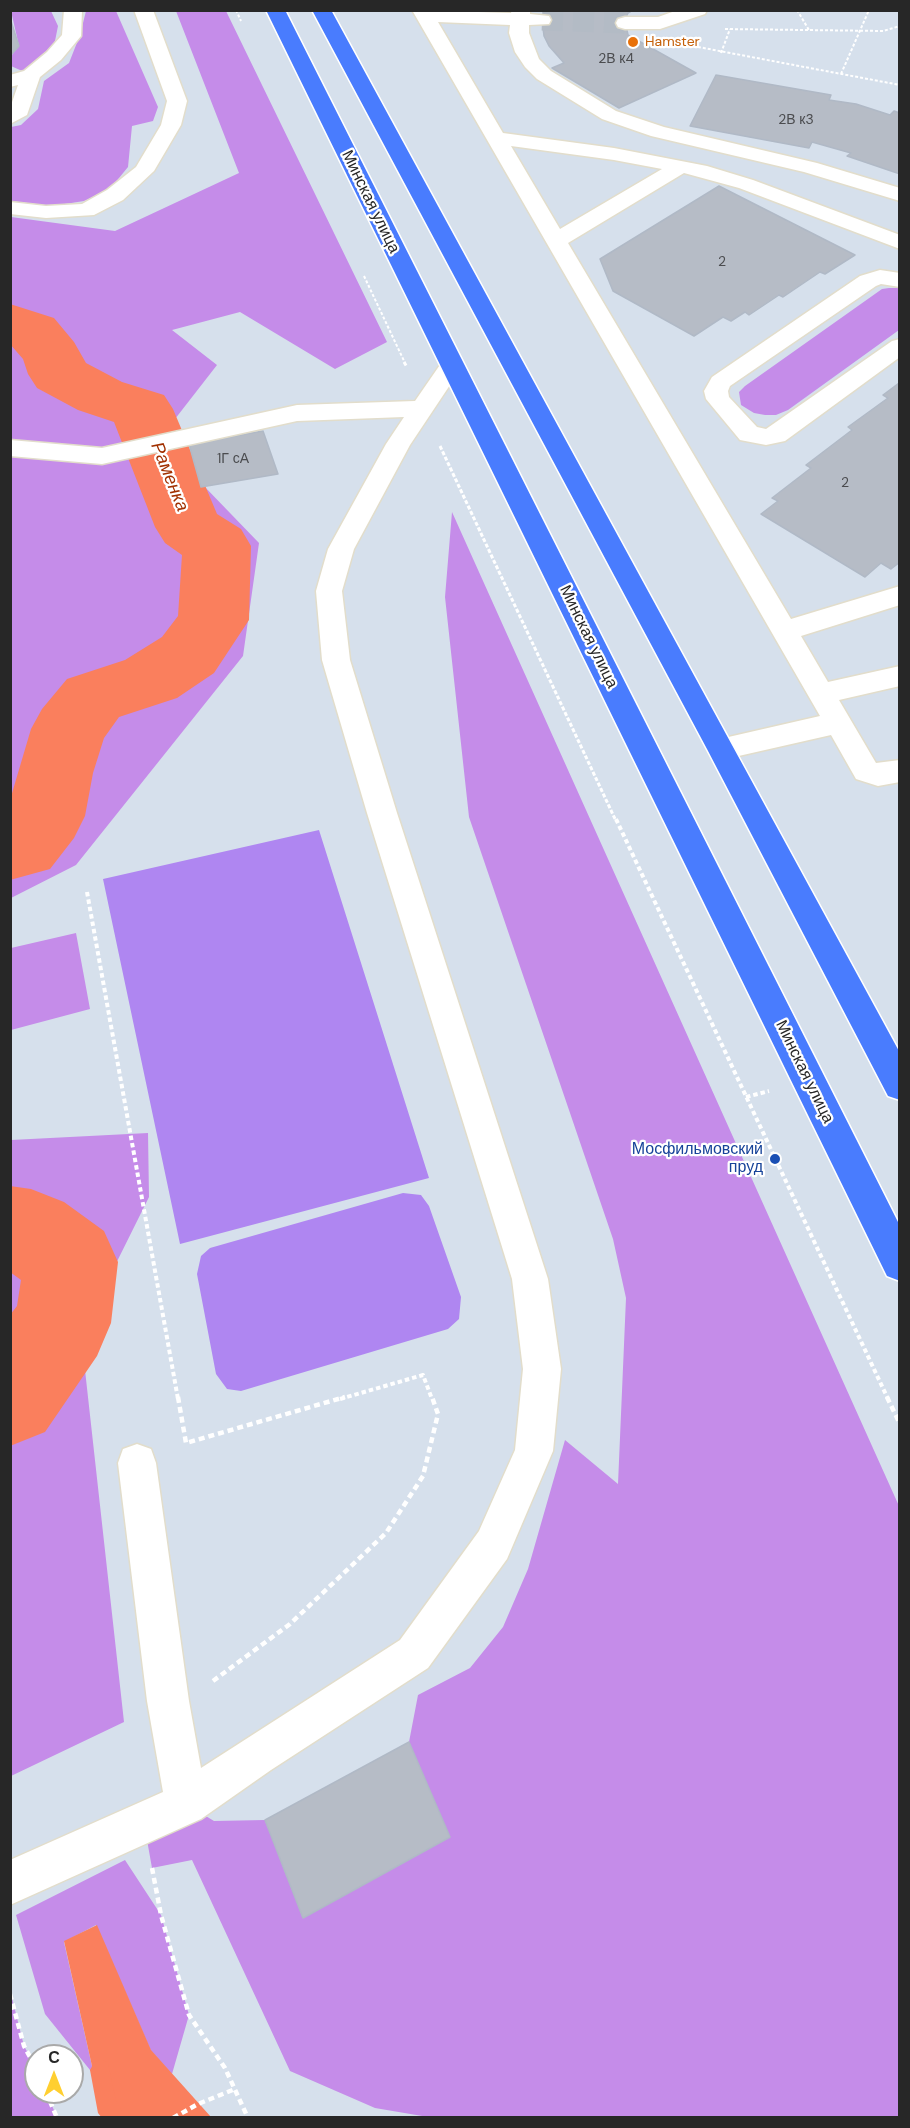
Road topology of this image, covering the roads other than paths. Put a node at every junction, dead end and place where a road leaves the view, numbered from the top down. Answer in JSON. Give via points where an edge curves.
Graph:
{"nodes":[{"id":1,"x":73,"y":10,"type":"edge"},
{"id":2,"x":143,"y":10,"type":"edge"},
{"id":3,"x":274,"y":10,"type":"edge"},
{"id":4,"x":321,"y":10,"type":"edge"},
{"id":5,"x":698,"y":10,"type":"edge"},
{"id":6,"x":423,"y":13,"type":"edge"},
{"id":7,"x":520,"y":15,"type":"edge"},
{"id":8,"x":542,"y":20,"type":"tunnel mouth"},
{"id":9,"x":625,"y":23,"type":"tunnel mouth"},
{"id":10,"x":31,"y":75,"type":"junction"},
{"id":11,"x":10,"y":81,"type":"edge"},
{"id":12,"x":10,"y":118,"type":"edge"},
{"id":13,"x":496,"y":138,"type":"junction"},
{"id":14,"x":681,"y":166,"type":"junction"},
{"id":15,"x":900,"y":195,"type":"edge"},
{"id":16,"x":10,"y":208,"type":"edge"},
{"id":17,"x":556,"y":241,"type":"junction"},
{"id":18,"x":900,"y":243,"type":"edge"},
{"id":19,"x":900,"y":280,"type":"edge"},
{"id":20,"x":899,"y":347,"type":"edge"},
{"id":21,"x":452,"y":364,"type":"junction"},
{"id":22,"x":422,"y":408,"type":"junction"},
{"id":23,"x":10,"y":448,"type":"edge"},
{"id":24,"x":900,"y":595,"type":"edge"},
{"id":25,"x":784,"y":631,"type":"junction"},
{"id":26,"x":900,"y":676,"type":"edge"},
{"id":27,"x":820,"y":694,"type":"junction"},
{"id":28,"x":838,"y":723,"type":"junction"},
{"id":29,"x":722,"y":749,"type":"junction"},
{"id":30,"x":900,"y":771,"type":"edge"},
{"id":31,"x":900,"y":1086,"type":"edge"},
{"id":32,"x":900,"y":1264,"type":"edge"},
{"id":33,"x":137,"y":1463,"type":"dead end"},
{"id":34,"x":186,"y":1804,"type":"junction"},
{"id":35,"x":10,"y":1883,"type":"edge"}],
"edges":[{"from":1,"to":10,"type":"lane","via":[[70,36]]},
{"from":2,"to":16,"type":"lane","via":[[177,101],[171,125],[144,171],[115,195],[86,210],[46,212]]},
{"from":3,"to":21,"type":"main road","name":"Минская улица"},
{"from":4,"to":29,"type":"main road"},
{"from":5,"to":9,"type":"lane","via":[[649,24]]},
{"from":6,"to":7,"type":"lane"},
{"from":6,"to":13,"type":"lane"},
{"from":7,"to":8,"type":"lane"},
{"from":7,"to":15,"type":"lane","via":[[521,42],[532,63],[544,75],[609,115],[658,132],[810,167]]},
{"from":10,"to":11,"type":"lane"},
{"from":10,"to":12,"type":"lane","via":[[20,111]]},
{"from":13,"to":14,"type":"lane"},
{"from":13,"to":17,"type":"lane"},
{"from":14,"to":17,"type":"lane"},
{"from":14,"to":18,"type":"lane","via":[[746,184]]},
{"from":17,"to":25,"type":"lane"},
{"from":19,"to":20,"type":"lane","via":[[868,280],[720,382],[718,399],[749,434],[776,435]]},
{"from":21,"to":22,"type":"lane"},
{"from":21,"to":32,"type":"main road","name":"Минская улица"},
{"from":22,"to":23,"type":"lane","via":[[297,413],[102,456]]},
{"from":22,"to":34,"type":"lane","via":[[340,549],[328,591],[336,660],[530,1279],[542,1369],[534,1451],[493,1545],[414,1654]]},
{"from":24,"to":25,"type":"lane"},
{"from":25,"to":27,"type":"lane"},
{"from":26,"to":27,"type":"lane"},
{"from":27,"to":28,"type":"lane"},
{"from":28,"to":29,"type":"lane"},
{"from":28,"to":30,"type":"lane","via":[[866,771],[878,776]]},
{"from":29,"to":31,"type":"main road"},
{"from":33,"to":34,"type":"lane","via":[[168,1701]]},
{"from":34,"to":35,"type":"lane"}]}
